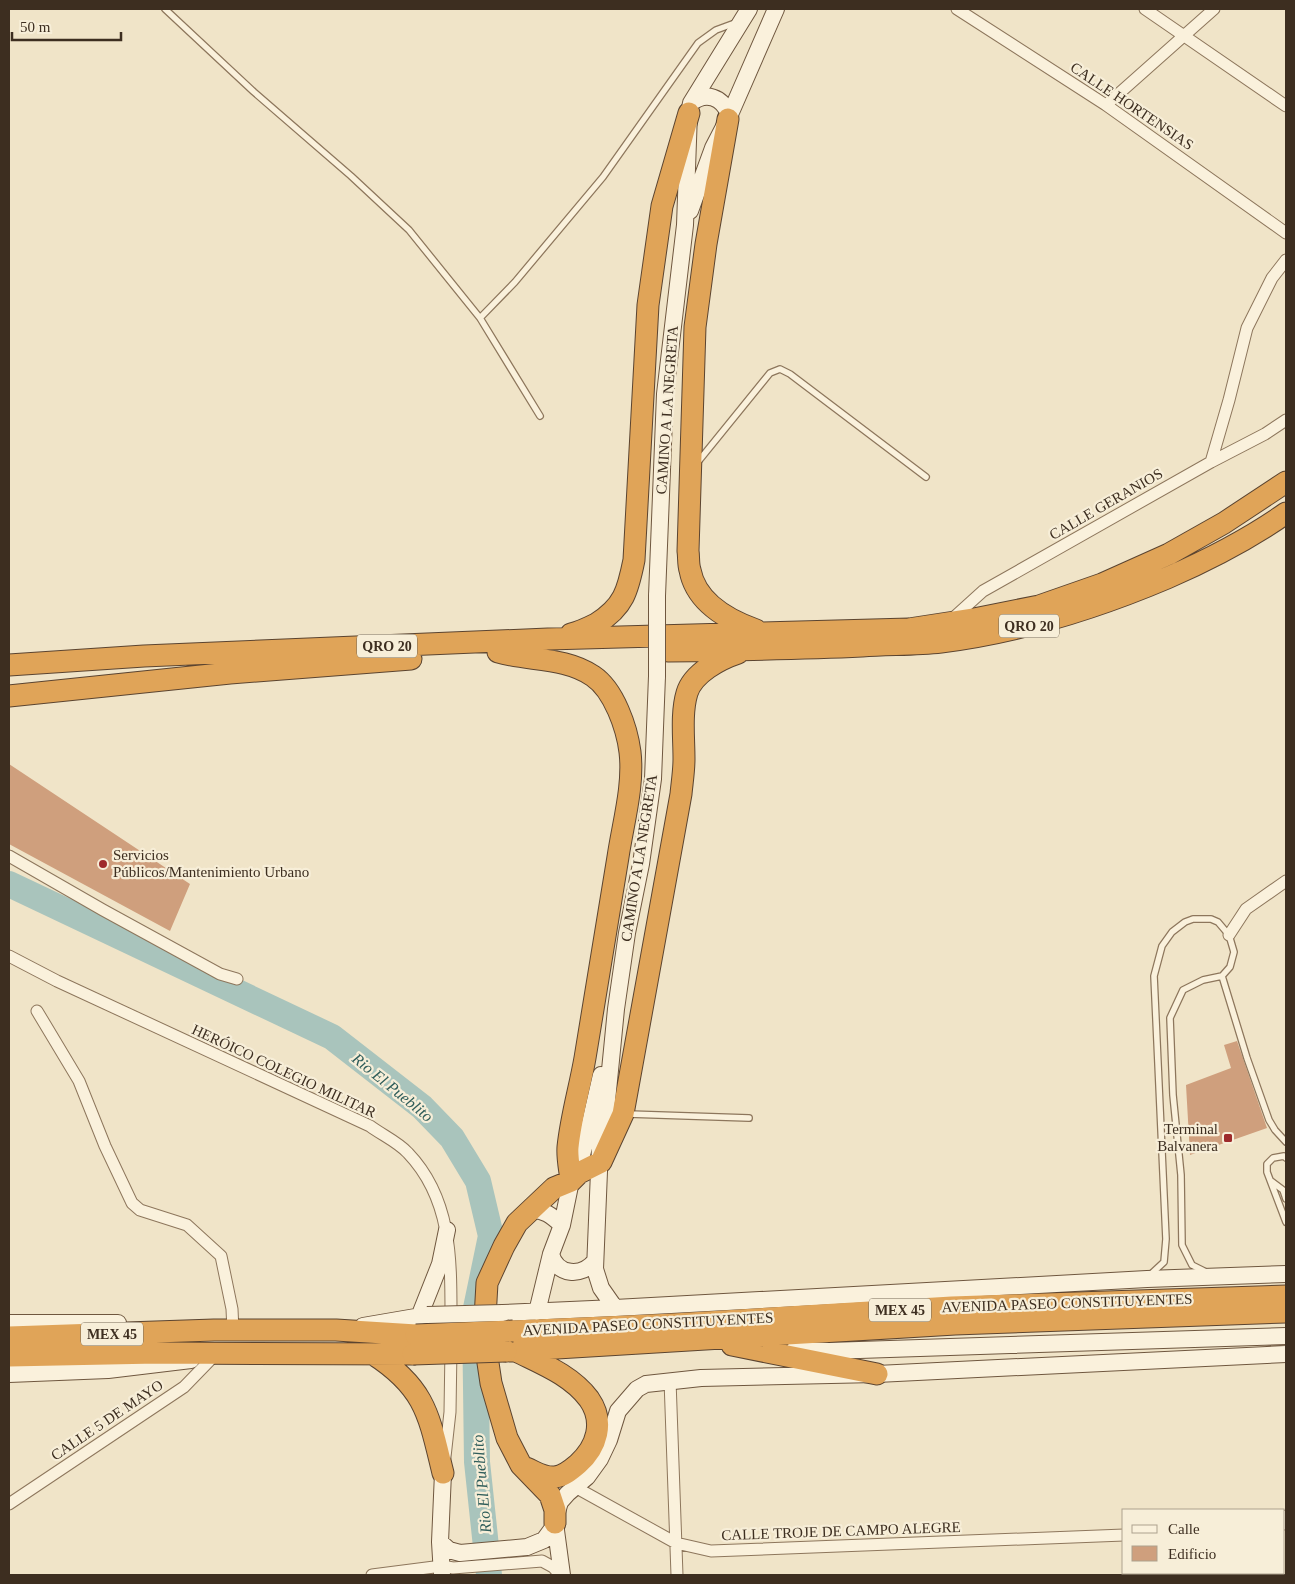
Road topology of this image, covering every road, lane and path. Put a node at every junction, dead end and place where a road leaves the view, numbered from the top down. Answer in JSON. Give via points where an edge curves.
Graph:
{"nodes":[{"id":1,"x":166,"y":9,"type":"edge"},
{"id":2,"x":776,"y":9,"type":"edge"},
{"id":3,"x":957,"y":9,"type":"edge"},
{"id":4,"x":1145,"y":9,"type":"edge"},
{"id":5,"x":1214,"y":9,"type":"edge"},
{"id":6,"x":744,"y":15,"type":"edge"},
{"id":7,"x":1184,"y":36,"type":"junction"},
{"id":8,"x":1106,"y":105,"type":"junction"},
{"id":9,"x":1286,"y":106,"type":"edge"},
{"id":10,"x":690,"y":108,"type":"junction"},
{"id":11,"x":729,"y":116,"type":"junction"},
{"id":12,"x":685,"y":225,"type":"junction"},
{"id":13,"x":1286,"y":233,"type":"edge"},
{"id":14,"x":1286,"y":260,"type":"edge"},
{"id":15,"x":480,"y":318,"type":"junction"},
{"id":16,"x":540,"y":416,"type":"dead end"},
{"id":17,"x":1286,"y":420,"type":"edge"},
{"id":18,"x":1211,"y":462,"type":"junction"},
{"id":19,"x":691,"y":471,"type":"junction"},
{"id":20,"x":926,"y":477,"type":"dead end"},
{"id":21,"x":1286,"y":482,"type":"edge"},
{"id":22,"x":1286,"y":512,"type":"edge"},
{"id":23,"x":947,"y":624,"type":"junction"},
{"id":24,"x":766,"y":634,"type":"junction"},
{"id":25,"x":548,"y":639,"type":"junction"},
{"id":26,"x":748,"y":650,"type":"junction"},
{"id":27,"x":498,"y":652,"type":"junction"},
{"id":28,"x":9,"y":654,"type":"edge"},
{"id":29,"x":144,"y":656,"type":"junction"},
{"id":30,"x":9,"y":665,"type":"edge"},
{"id":31,"x":230,"y":673,"type":"junction"},
{"id":32,"x":9,"y":685,"type":"edge"},
{"id":33,"x":9,"y":696,"type":"edge"},
{"id":34,"x":9,"y":856,"type":"edge"},
{"id":35,"x":1286,"y":881,"type":"edge"},
{"id":36,"x":1229,"y":935,"type":"junction"},
{"id":37,"x":9,"y":956,"type":"edge"},
{"id":38,"x":1222,"y":976,"type":"junction"},
{"id":39,"x":236,"y":979,"type":"dead end"},
{"id":40,"x":616,"y":1009,"type":"junction"},
{"id":41,"x":37,"y":1010,"type":"dead end"},
{"id":42,"x":623,"y":1114,"type":"junction"},
{"id":43,"x":749,"y":1118,"type":"dead end"},
{"id":44,"x":1286,"y":1142,"type":"edge"},
{"id":45,"x":1286,"y":1158,"type":"edge"},
{"id":46,"x":601,"y":1162,"type":"junction"},
{"id":47,"x":571,"y":1181,"type":"junction"},
{"id":48,"x":1270,"y":1181,"type":"junction"},
{"id":49,"x":1286,"y":1199,"type":"edge"},
{"id":50,"x":530,"y":1210,"type":"junction"},
{"id":51,"x":1286,"y":1222,"type":"edge"},
{"id":52,"x":562,"y":1225,"type":"junction"},
{"id":53,"x":447,"y":1230,"type":"junction"},
{"id":54,"x":550,"y":1254,"type":"junction"},
{"id":55,"x":595,"y":1261,"type":"junction"},
{"id":56,"x":1286,"y":1274,"type":"edge"},
{"id":57,"x":1222,"y":1277,"type":"junction"},
{"id":58,"x":1147,"y":1278,"type":"junction"},
{"id":59,"x":1286,"y":1296,"type":"edge"},
{"id":60,"x":615,"y":1308,"type":"junction"},
{"id":61,"x":537,"y":1312,"type":"junction"},
{"id":62,"x":1286,"y":1312,"type":"edge"},
{"id":63,"x":9,"y":1323,"type":"edge"},
{"id":64,"x":224,"y":1330,"type":"junction"},
{"id":65,"x":419,"y":1330,"type":"junction"},
{"id":66,"x":9,"y":1337,"type":"edge"},
{"id":67,"x":1285,"y":1338,"type":"edge"},
{"id":68,"x":698,"y":1339,"type":"junction"},
{"id":69,"x":512,"y":1344,"type":"junction"},
{"id":70,"x":754,"y":1349,"type":"junction"},
{"id":71,"x":216,"y":1354,"type":"junction"},
{"id":72,"x":373,"y":1354,"type":"junction"},
{"id":73,"x":1286,"y":1354,"type":"edge"},
{"id":74,"x":9,"y":1356,"type":"edge"},
{"id":75,"x":9,"y":1374,"type":"edge"},
{"id":76,"x":876,"y":1374,"type":"junction"},
{"id":77,"x":670,"y":1380,"type":"junction"},
{"id":78,"x":520,"y":1465,"type":"junction"},
{"id":79,"x":443,"y":1473,"type":"junction"},
{"id":80,"x":575,"y":1487,"type":"junction"},
{"id":81,"x":9,"y":1504,"type":"edge"},
{"id":82,"x":555,"y":1523,"type":"junction"},
{"id":83,"x":1122,"y":1535,"type":"edge"},
{"id":84,"x":676,"y":1543,"type":"junction"},
{"id":85,"x":448,"y":1566,"type":"edge"},
{"id":86,"x":372,"y":1575,"type":"edge"},
{"id":87,"x":561,"y":1575,"type":"edge"},
{"id":88,"x":677,"y":1575,"type":"edge"}],
"edges":[{"from":1,"to":15,"type":"lane","via":[[408,230]]},
{"from":2,"to":11,"type":"street","name":"CAMINO A LA NEGRETA"},
{"from":3,"to":8,"type":"street","name":"CALLE HORTENSIAS"},
{"from":4,"to":7,"type":"street"},
{"from":5,"to":7,"type":"street"},
{"from":6,"to":10,"type":"street","name":"CAMINO A LA NEGRETA"},
{"from":6,"to":15,"type":"lane","via":[[698,43],[603,177],[515,282]]},
{"from":7,"to":8,"type":"street"},
{"from":7,"to":9,"type":"street"},
{"from":8,"to":13,"type":"street","name":"CALLE HORTENSIAS"},
{"from":10,"to":11,"type":"street","via":[[702,96],[709,96],[721,101]]},
{"from":10,"to":12,"type":"street","name":"CAMINO A LA NEGRETA"},
{"from":10,"to":25,"type":"highway","via":[[662,206],[648,305],[634,560],[629,584],[623,599],[606,618],[588,629]]},
{"from":11,"to":12,"type":"street","name":"CAMINO A LA NEGRETA","via":[[713,148]]},
{"from":11,"to":19,"type":"highway","via":[[695,327]]},
{"from":12,"to":40,"type":"street","name":"CAMINO A LA NEGRETA","bridge":true,"via":[[666,394],[653,779]]},
{"from":14,"to":18,"type":"street","via":[[1272,278],[1247,328]]},
{"from":15,"to":16,"type":"lane"},
{"from":17,"to":18,"type":"street","name":"CALLE GERANIOS"},
{"from":18,"to":23,"type":"street","name":"CALLE GERANIOS","via":[[983,591]]},
{"from":19,"to":20,"type":"lane","via":[[770,373],[780,369]]},
{"from":19,"to":24,"type":"highway","via":[[688,551],[694,582],[715,609],[733,621]]},
{"from":21,"to":23,"type":"highway","number":"QRO 20","via":[[1169,554],[1102,584],[1039,606]]},
{"from":22,"to":26,"type":"highway","number":"QRO 20","via":[[1238,544],[1183,571],[1070,615],[1012,630],[940,642]]},
{"from":23,"to":24,"type":"highway","number":"QRO 20","via":[[909,629]]},
{"from":24,"to":25,"type":"highway","number":"QRO 20"},
{"from":25,"to":29,"type":"highway","number":"QRO 20"},
{"from":26,"to":27,"type":"highway","number":"QRO 20"},
{"from":26,"to":42,"type":"highway","via":[[712,666],[692,683],[687,693],[681,794]]},
{"from":27,"to":31,"type":"highway","number":"QRO 20"},
{"from":27,"to":47,"type":"highway","via":[[553,661],[593,676],[617,708],[630,752],[627,805],[568,1148]]},
{"from":28,"to":29,"type":"highway"},
{"from":29,"to":30,"type":"highway","number":"QRO 20"},
{"from":31,"to":32,"type":"highway","number":"QRO 20"},
{"from":31,"to":33,"type":"highway"},
{"from":34,"to":39,"type":"street","via":[[212,970]]},
{"from":35,"to":36,"type":"street","via":[[1246,909]]},
{"from":36,"to":38,"type":"lane","via":[[1233,959]]},
{"from":36,"to":58,"type":"lane","via":[[1211,919],[1185,922],[1166,939],[1156,965],[1155,1012],[1166,1239],[1164,1262]]},
{"from":37,"to":53,"type":"street","name":"HERÓICO COLEGIO MILITAR","via":[[370,1126],[407,1152],[426,1174]]},
{"from":38,"to":44,"type":"lane","via":[[1263,1105],[1275,1130]]},
{"from":38,"to":57,"type":"lane","via":[[1203,980],[1183,990],[1170,1018],[1181,1175],[1182,1245],[1192,1264]]},
{"from":40,"to":46,"type":"street","name":"CAMINO A LA NEGRETA"},
{"from":40,"to":47,"type":"street","name":"CAMINO A LA NEGRETA","via":[[586,1140]]},
{"from":41,"to":64,"type":"street","via":[[79,1081],[132,1203],[140,1210],[187,1225],[221,1256],[232,1309]]},
{"from":42,"to":43,"type":"lane"},
{"from":42,"to":46,"type":"highway"},
{"from":45,"to":48,"type":"lane","via":[[1273,1158],[1267,1164]]},
{"from":46,"to":47,"type":"highway"},
{"from":46,"to":55,"type":"street","name":"CAMINO A LA NEGRETA"},
{"from":47,"to":50,"type":"highway","via":[[554,1188]]},
{"from":47,"to":52,"type":"street","name":"CAMINO A LA NEGRETA"},
{"from":48,"to":49,"type":"lane","via":[[1283,1190]]},
{"from":48,"to":51,"type":"lane"},
{"from":50,"to":52,"type":"street","via":[[547,1212]]},
{"from":50,"to":78,"type":"highway","via":[[511,1231],[487,1283],[484,1321],[491,1383],[507,1438]]},
{"from":52,"to":54,"type":"street","name":"CAMINO A LA NEGRETA"},
{"from":53,"to":65,"type":"street"},
{"from":53,"to":79,"type":"street","name":"HERÓICO COLEGIO MILITAR","via":[[451,1267],[450,1412]]},
{"from":54,"to":55,"type":"street","via":[[556,1266],[570,1272],[584,1270]]},
{"from":54,"to":61,"type":"street","name":"CAMINO A LA NEGRETA"},
{"from":55,"to":60,"type":"street","name":"CAMINO A LA NEGRETA","via":[[597,1281]]},
{"from":56,"to":57,"type":"street"},
{"from":57,"to":58,"type":"street"},
{"from":58,"to":60,"type":"street"},
{"from":59,"to":69,"type":"highway","name":"AVENIDA PASEO CONSTITUYENTES","number":"MEX 45","via":[[952,1307],[674,1324]]},
{"from":60,"to":61,"type":"street"},
{"from":61,"to":65,"type":"street","bridge":true,"via":[[503,1313]]},
{"from":62,"to":68,"type":"highway","name":"AVENIDA PASEO CONSTITUYENTES","number":"MEX 45","via":[[955,1324]]},
{"from":63,"to":64,"type":"street","via":[[135,1323]]},
{"from":64,"to":65,"type":"highway","name":"AVENIDA PASEO CONSTITUYENTES","number":"MEX 45"},
{"from":64,"to":66,"type":"highway","name":"AVENIDA PASEO CONSTITUYENTES","number":"MEX 45"},
{"from":65,"to":69,"type":"highway","name":"AVENIDA PASEO CONSTITUYENTES","number":"MEX 45","bridge":true},
{"from":65,"to":72,"type":"highway","name":"AVENIDA PASEO CONSTITUYENTES","number":"MEX 45"},
{"from":67,"to":70,"type":"street","via":[[829,1351]]},
{"from":68,"to":69,"type":"highway","name":"AVENIDA PASEO CONSTITUYENTES","number":"MEX 45"},
{"from":68,"to":70,"type":"highway"},
{"from":69,"to":78,"type":"highway","via":[[561,1373],[582,1390],[590,1401],[598,1427],[590,1450],[563,1475],[544,1476]]},
{"from":70,"to":76,"type":"highway"},
{"from":71,"to":72,"type":"highway","name":"AVENIDA PASEO CONSTITUYENTES","number":"MEX 45"},
{"from":71,"to":74,"type":"highway","name":"AVENIDA PASEO CONSTITUYENTES","number":"MEX 45"},
{"from":71,"to":75,"type":"street","via":[[186,1362],[132,1368]]},
{"from":71,"to":81,"type":"street","name":"CALLE 5 DE MAYO","via":[[184,1387]]},
{"from":72,"to":79,"type":"highway","via":[[394,1369],[418,1394],[427,1413]]},
{"from":73,"to":76,"type":"street"},
{"from":76,"to":77,"type":"street"},
{"from":77,"to":80,"type":"street","via":[[646,1384],[636,1389],[623,1403],[600,1459]]},
{"from":77,"to":84,"type":"street"},
{"from":78,"to":82,"type":"highway","via":[[550,1495]]},
{"from":79,"to":85,"type":"street","via":[[440,1542]]},
{"from":80,"to":82,"type":"street","via":[[560,1502]]},
{"from":80,"to":84,"type":"street","name":"CALLE TROJE DE CAMPO ALEGRE"},
{"from":82,"to":85,"type":"street","via":[[538,1543]]},
{"from":82,"to":87,"type":"street"},
{"from":83,"to":84,"type":"street","name":"CALLE TROJE DE CAMPO ALEGRE","via":[[711,1551]]},
{"from":84,"to":88,"type":"street"},
{"from":85,"to":86,"type":"street"},
{"from":85,"to":87,"type":"street","via":[[542,1561]]}]}
